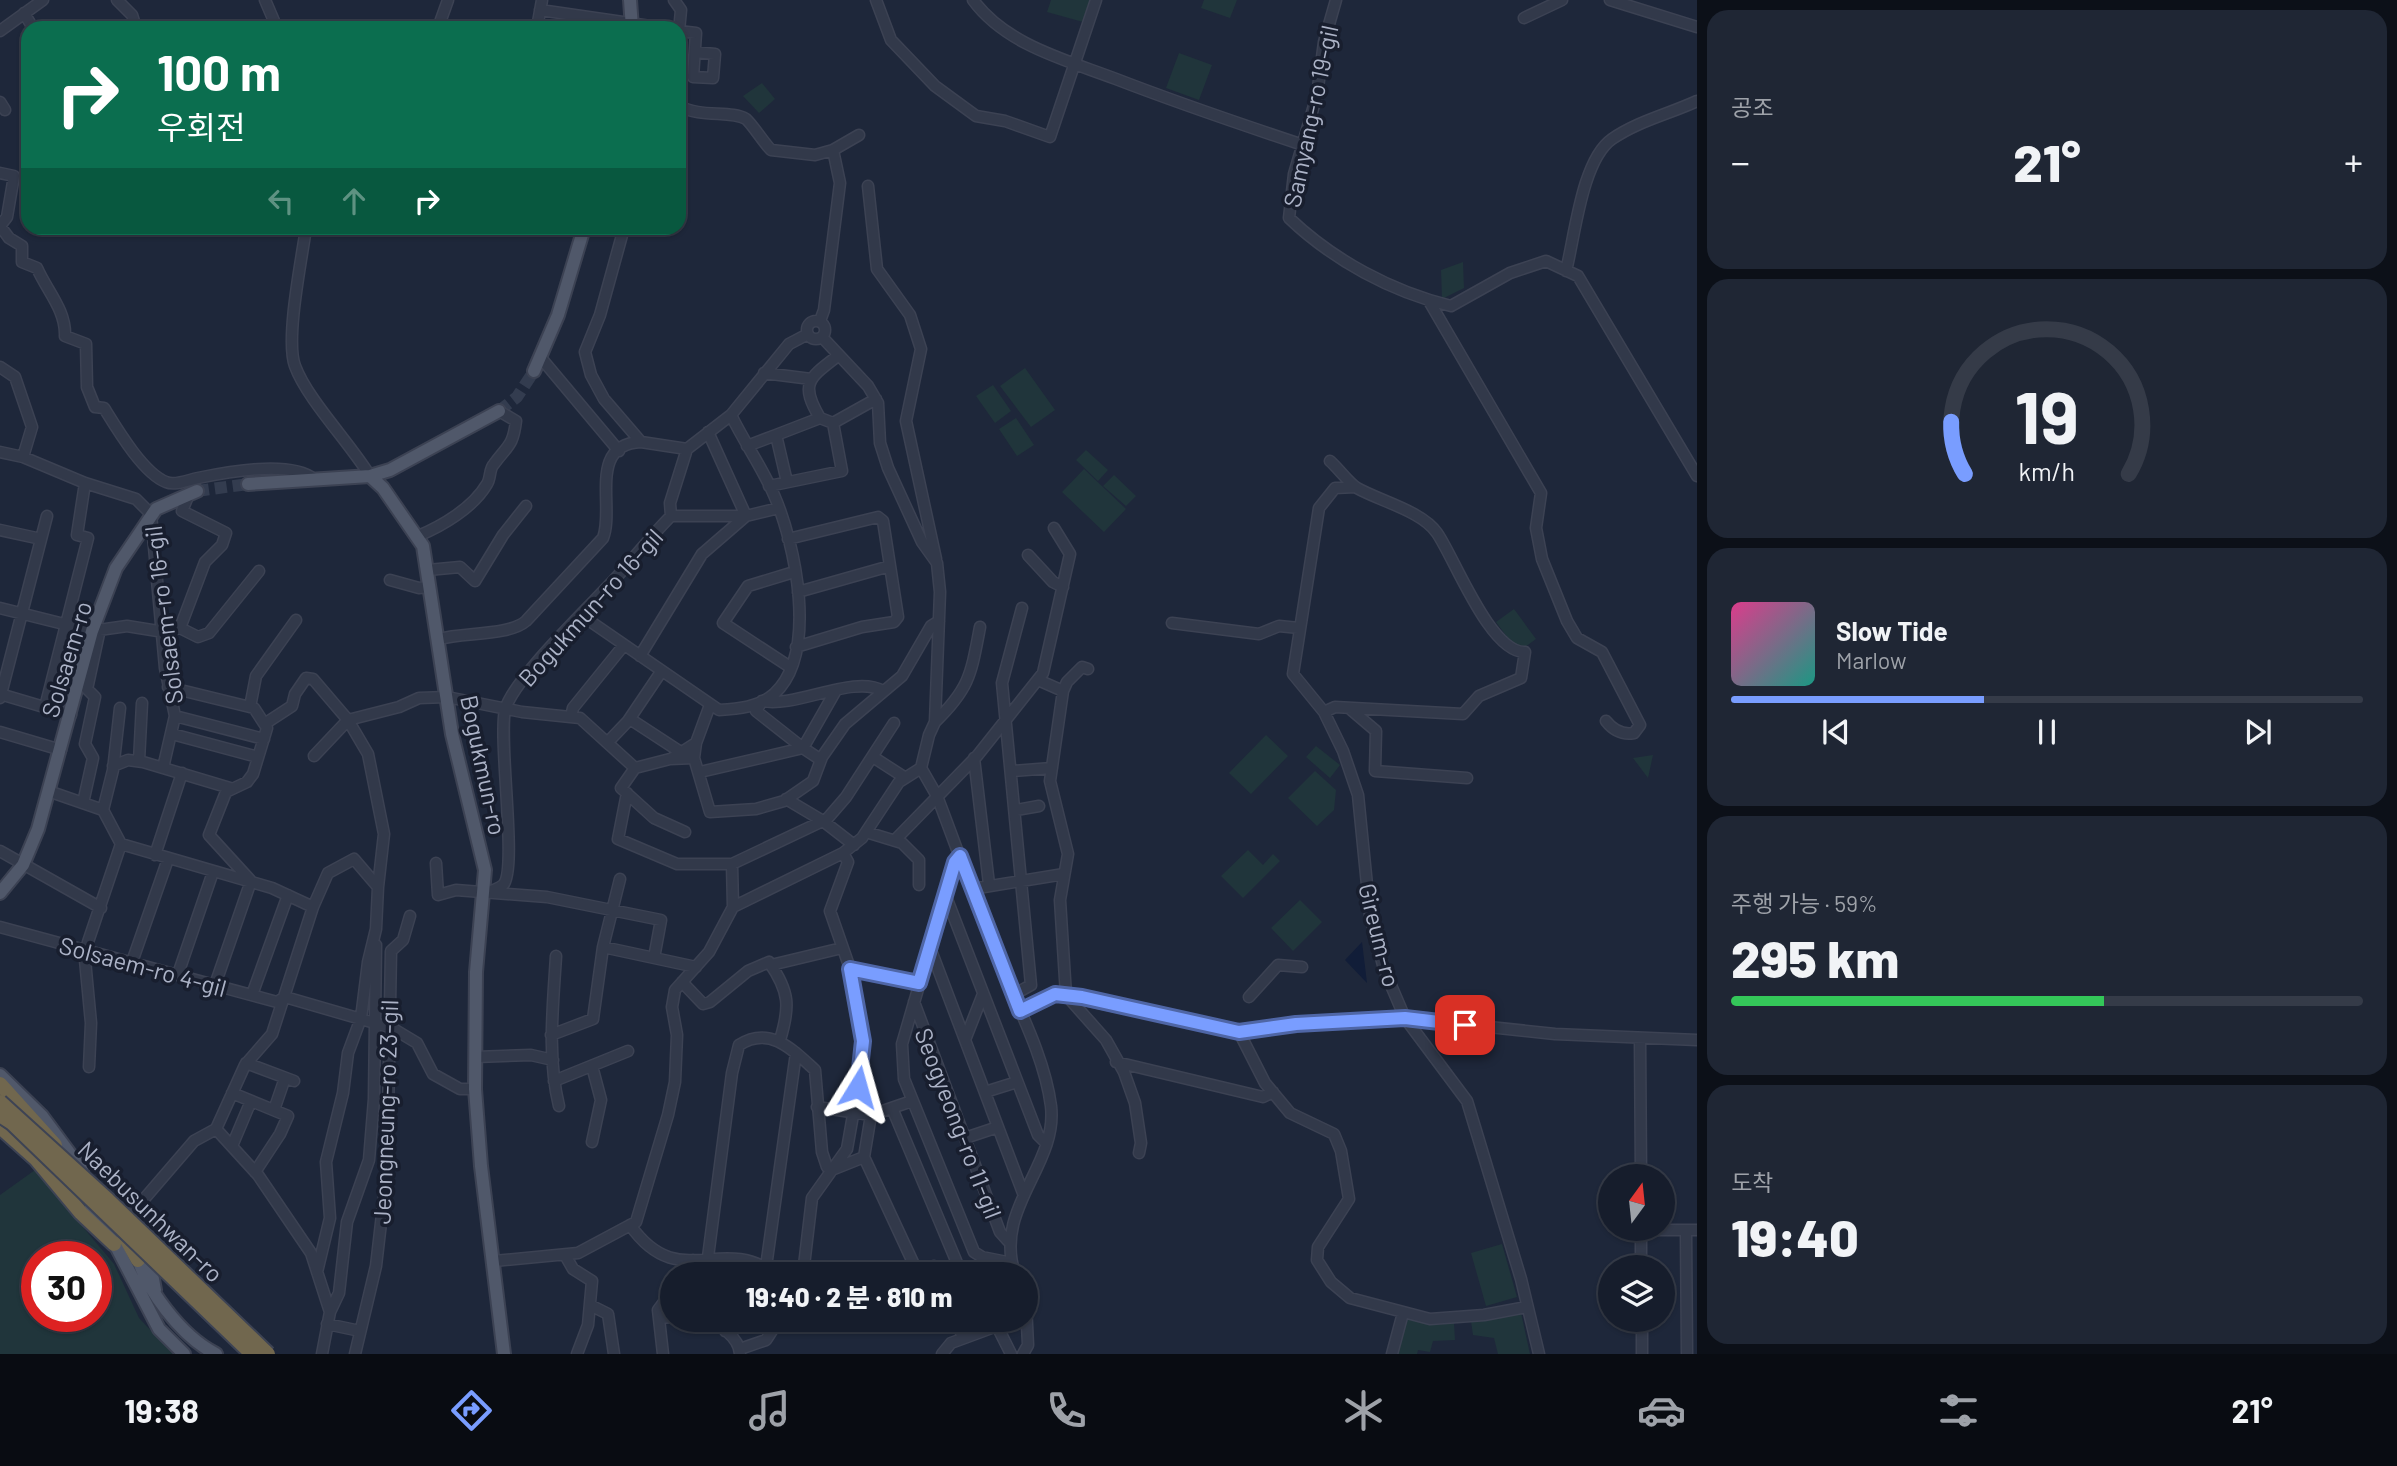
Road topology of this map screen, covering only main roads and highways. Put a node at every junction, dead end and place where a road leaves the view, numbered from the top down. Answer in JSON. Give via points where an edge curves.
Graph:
{"nodes":[{"id":1,"x":629,"y":0,"type":"edge"},
{"id":2,"x":632,"y":21,"type":"edge"},
{"id":3,"x":582,"y":235,"type":"edge"},
{"id":4,"x":534,"y":371,"type":"tunnel mouth"},
{"id":5,"x":499,"y":411,"type":"tunnel mouth"},
{"id":6,"x":370,"y":476,"type":"junction"},
{"id":7,"x":248,"y":484,"type":"tunnel mouth"},
{"id":8,"x":193,"y":492,"type":"tunnel mouth"},
{"id":9,"x":0,"y":893,"type":"edge"},
{"id":10,"x":0,"y":1075,"type":"edge"},
{"id":11,"x":0,"y":1084,"type":"edge"},
{"id":12,"x":0,"y":1101,"type":"edge"},
{"id":13,"x":0,"y":1115,"type":"edge"},
{"id":14,"x":0,"y":1127,"type":"edge"},
{"id":15,"x":129,"y":1225,"type":"junction"},
{"id":16,"x":114,"y":1244,"type":"junction"},
{"id":17,"x":138,"y":1260,"type":"junction"},
{"id":18,"x":155,"y":1290,"type":"junction"},
{"id":19,"x":184,"y":1354,"type":"edge"},
{"id":20,"x":216,"y":1354,"type":"edge"},
{"id":21,"x":252,"y":1354,"type":"edge"},
{"id":22,"x":268,"y":1354,"type":"edge"},
{"id":23,"x":504,"y":1354,"type":"edge"}],
"edges":[{"from":1,"to":2,"type":"main road"},
{"from":3,"to":4,"type":"main road"},
{"from":5,"to":6,"type":"main road","via":[[390,470]]},
{"from":6,"to":7,"type":"main road"},
{"from":6,"to":23,"type":"main road","name":"Bogukmun-ro","via":[[418,536],[428,570],[452,734],[485,870],[476,972],[475,1089]]},
{"from":8,"to":9,"type":"main road","name":"Solsaem-ro","via":[[151,514],[116,568],[51,792],[23,865]]},
{"from":10,"to":15,"type":"main road","via":[[42,1116]]},
{"from":11,"to":17,"type":"highway","via":[[107,1210]]},
{"from":12,"to":16,"type":"main road","via":[[38,1152],[103,1221]]},
{"from":12,"to":22,"type":"highway","name":"Naebusunhwan-ro","bridge":true},
{"from":13,"to":21,"type":"highway","name":"Naebusunhwan-ro","bridge":true},
{"from":14,"to":16,"type":"highway","via":[[36,1158],[81,1213]]},
{"from":15,"to":17,"type":"main road"},
{"from":15,"to":18,"type":"main road","via":[[148,1253]]},
{"from":16,"to":19,"type":"main road","via":[[159,1329]]},
{"from":17,"to":18,"type":"main road"},
{"from":18,"to":20,"type":"main road","via":[[189,1337]]}]}
